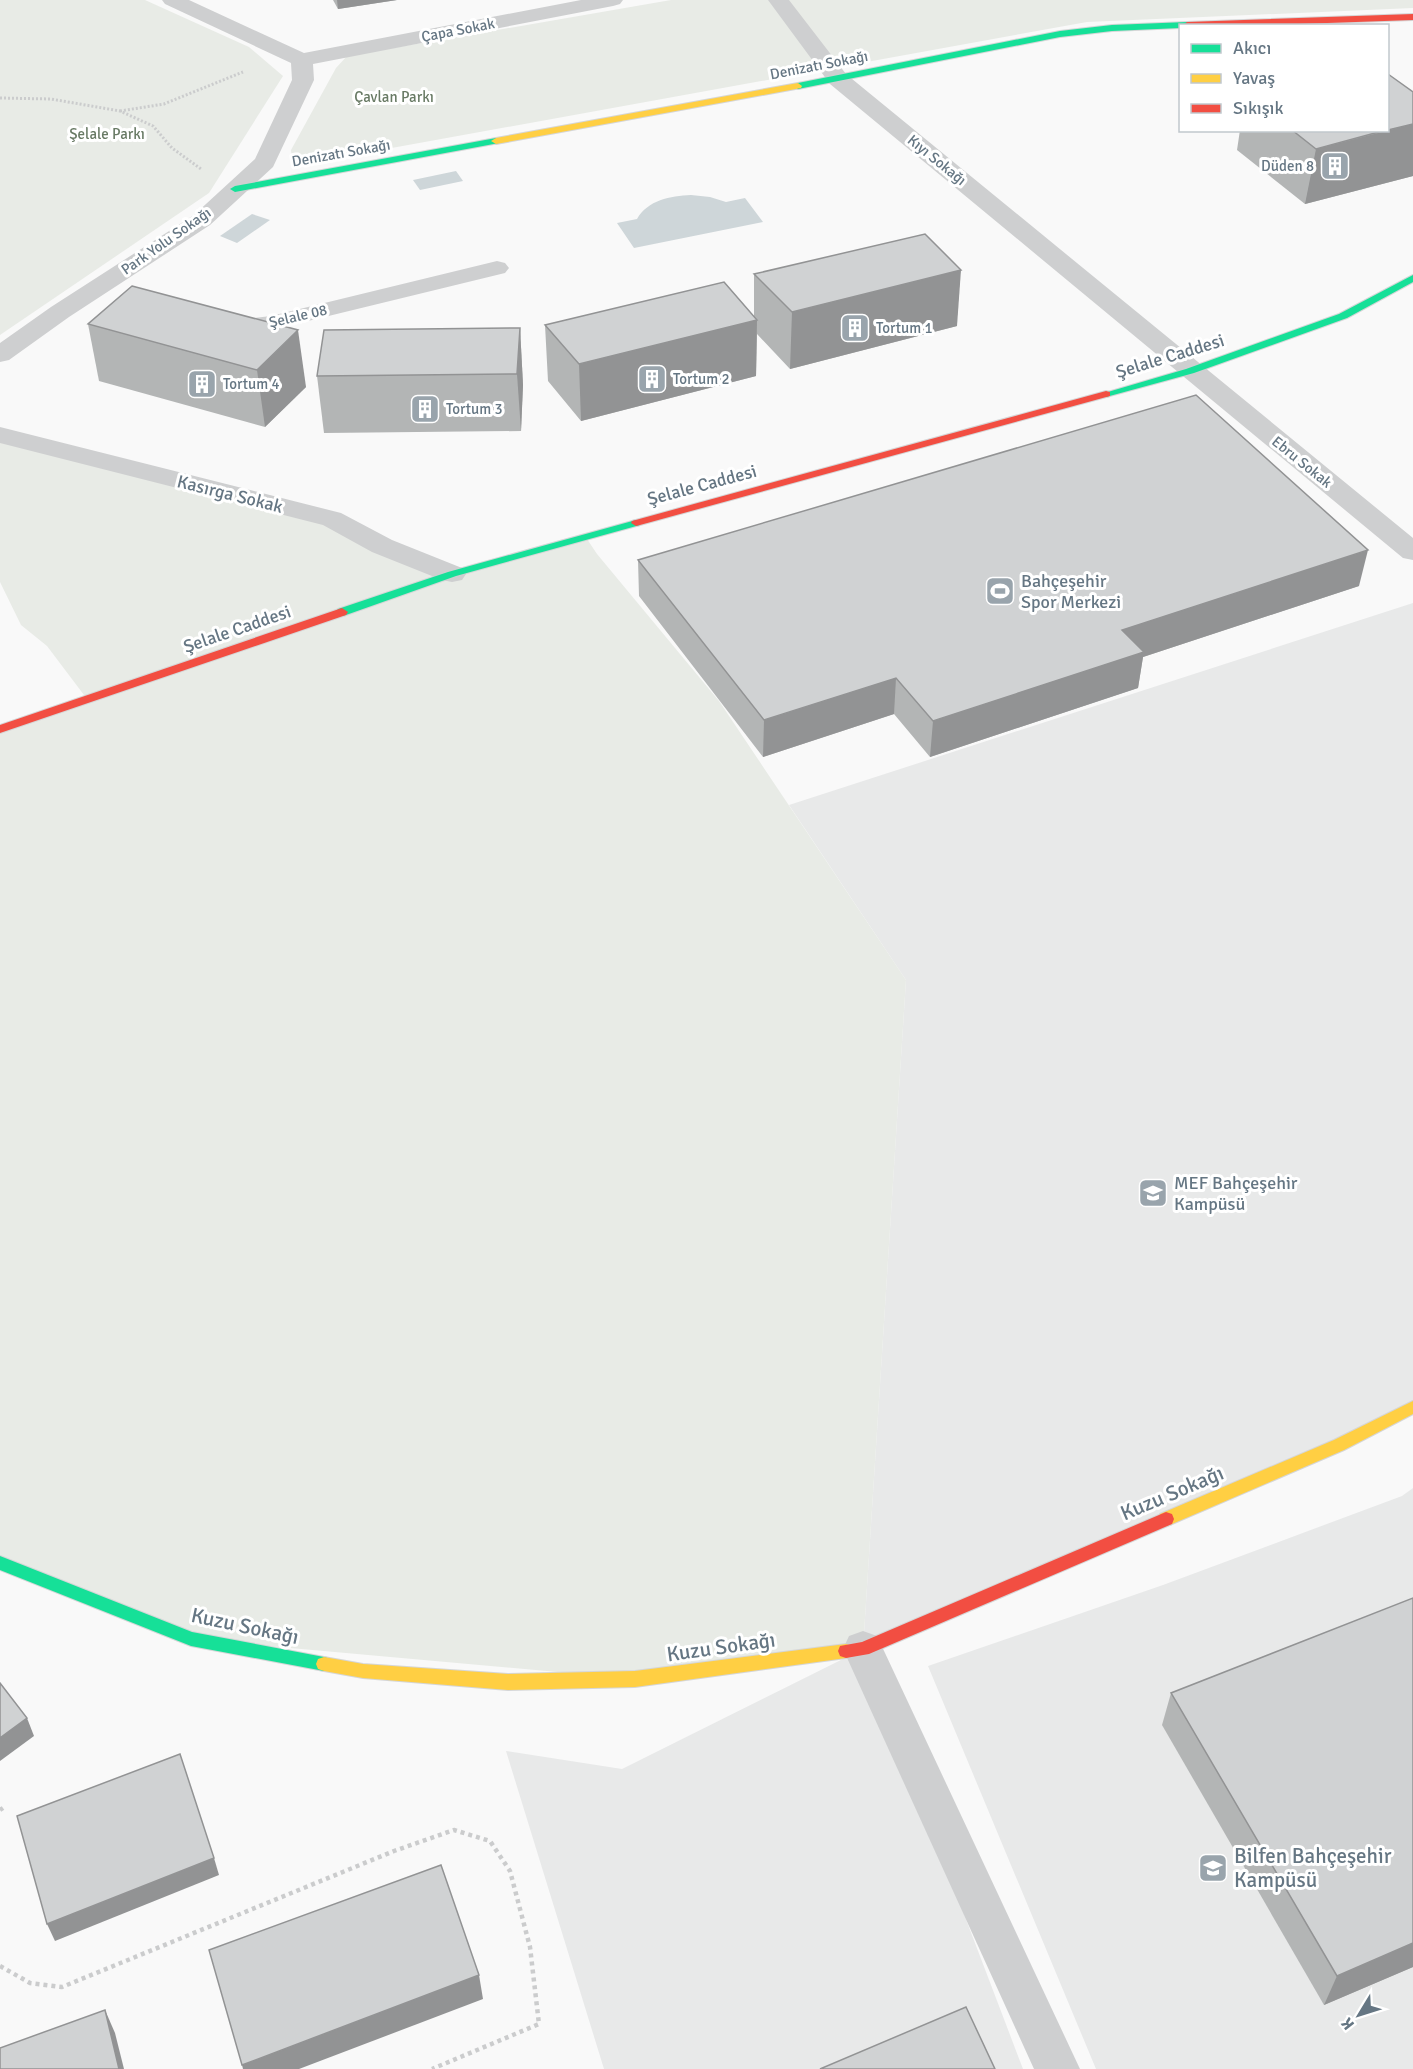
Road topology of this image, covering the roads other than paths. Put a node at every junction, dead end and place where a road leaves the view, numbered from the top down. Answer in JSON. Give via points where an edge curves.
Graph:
{"nodes":[{"id":1,"x":172,"y":0,"type":"edge"},
{"id":2,"x":613,"y":0,"type":"edge"},
{"id":3,"x":778,"y":0,"type":"edge"},
{"id":4,"x":1413,"y":16,"type":"edge"},
{"id":5,"x":1212,"y":24,"type":"edge"},
{"id":6,"x":1179,"y":25,"type":"edge"},
{"id":7,"x":302,"y":60,"type":"junction"},
{"id":8,"x":838,"y":79,"type":"junction"},
{"id":9,"x":235,"y":189,"type":"junction"},
{"id":10,"x":497,"y":268,"type":"dead end"},
{"id":11,"x":1413,"y":278,"type":"edge"},
{"id":12,"x":60,"y":312,"type":"junction"},
{"id":13,"x":96,"y":317,"type":"edge"},
{"id":14,"x":200,"y":330,"type":"edge"},
{"id":15,"x":0,"y":355,"type":"edge"},
{"id":16,"x":1190,"y":371,"type":"junction"},
{"id":17,"x":0,"y":435,"type":"edge"},
{"id":18,"x":1413,"y":552,"type":"edge"},
{"id":19,"x":452,"y":574,"type":"junction"},
{"id":20,"x":0,"y":729,"type":"edge"},
{"id":21,"x":1413,"y":1407,"type":"edge"},
{"id":22,"x":0,"y":1563,"type":"edge"},
{"id":23,"x":863,"y":1649,"type":"junction"},
{"id":24,"x":1057,"y":2069,"type":"edge"}],
"edges":[{"from":1,"to":7,"type":"street"},
{"from":2,"to":7,"type":"street","name":"Çapa Sokak"},
{"from":3,"to":8,"type":"street","name":"Kıyı Sokağı"},
{"from":4,"to":5,"type":"street","name":"Denizatı Sokağı"},
{"from":6,"to":8,"type":"street","name":"Denizatı Sokağı","via":[[1060,34]]},
{"from":7,"to":9,"type":"street","name":"Park Yolu Sokağı","via":[[303,80],[265,162]]},
{"from":8,"to":9,"type":"street","name":"Denizatı Sokağı"},
{"from":8,"to":16,"type":"street","name":"Kıyı Sokağı"},
{"from":9,"to":12,"type":"street","name":"Park Yolu Sokağı","via":[[202,220]]},
{"from":10,"to":14,"type":"street","name":"Şelale 08","via":[[271,323]]},
{"from":11,"to":16,"type":"street","name":"Şelale Caddesi","via":[[1343,316]]},
{"from":12,"to":13,"type":"street"},
{"from":12,"to":15,"type":"street","name":"Park Yolu Sokağı"},
{"from":16,"to":18,"type":"street","name":"Ebru Sokak"},
{"from":16,"to":19,"type":"street","name":"Şelale Caddesi"},
{"from":17,"to":19,"type":"street","name":"Kasırga Sokak","via":[[332,519],[382,546]]},
{"from":19,"to":20,"type":"street","name":"Şelale Caddesi"},
{"from":21,"to":23,"type":"street","name":"Kuzu Sokağı","via":[[1339,1445]]},
{"from":22,"to":23,"type":"street","name":"Kuzu Sokağı","via":[[191,1639],[363,1671],[508,1682],[635,1679]]},
{"from":23,"to":24,"type":"street"}]}
